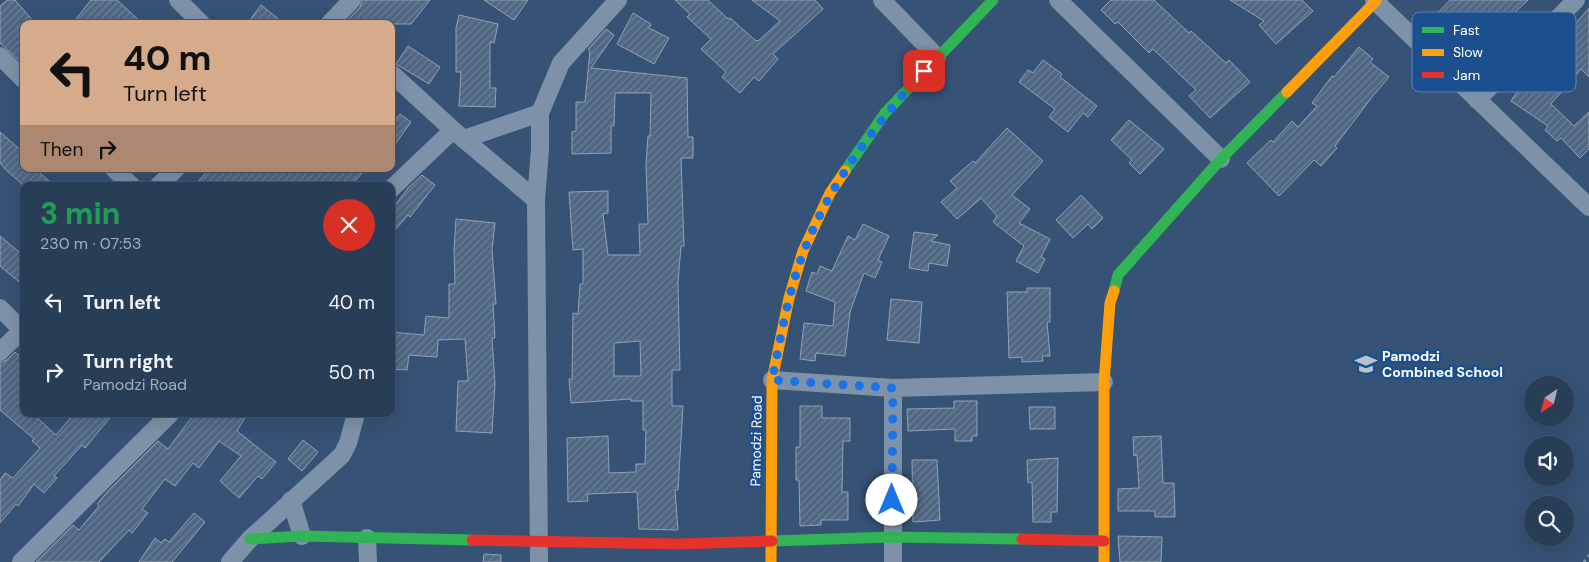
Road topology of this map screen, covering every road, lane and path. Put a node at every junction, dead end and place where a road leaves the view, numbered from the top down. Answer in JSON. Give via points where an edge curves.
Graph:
{"nodes":[{"id":1,"x":178,"y":0,"type":"edge"},
{"id":2,"x":352,"y":0,"type":"edge"},
{"id":3,"x":618,"y":0,"type":"edge"},
{"id":4,"x":882,"y":0,"type":"edge"},
{"id":5,"x":993,"y":0,"type":"edge"},
{"id":6,"x":1058,"y":0,"type":"edge"},
{"id":7,"x":1576,"y":0,"type":"edge"},
{"id":8,"x":1375,"y":1,"type":"edge"},
{"id":9,"x":1564,"y":12,"type":"edge"},
{"id":10,"x":198,"y":20,"type":"edge"},
{"id":11,"x":335,"y":20,"type":"edge"},
{"id":12,"x":1412,"y":37,"type":"edge"},
{"id":13,"x":0,"y":56,"type":"edge"},
{"id":14,"x":937,"y":57,"type":"junction"},
{"id":15,"x":20,"y":76,"type":"edge"},
{"id":16,"x":395,"y":77,"type":"edge"},
{"id":17,"x":1469,"y":92,"type":"edge"},
{"id":18,"x":1485,"y":92,"type":"edge"},
{"id":19,"x":1477,"y":100,"type":"junction"},
{"id":20,"x":540,"y":113,"type":"junction"},
{"id":21,"x":458,"y":134,"type":"junction"},
{"id":22,"x":1221,"y":159,"type":"junction"},
{"id":23,"x":117,"y":172,"type":"edge"},
{"id":24,"x":173,"y":172,"type":"edge"},
{"id":25,"x":128,"y":182,"type":"edge"},
{"id":26,"x":162,"y":182,"type":"edge"},
{"id":27,"x":395,"y":186,"type":"edge"},
{"id":28,"x":536,"y":200,"type":"junction"},
{"id":29,"x":1589,"y":208,"type":"edge"},
{"id":30,"x":0,"y":308,"type":"edge"},
{"id":31,"x":20,"y":326,"type":"edge"},
{"id":32,"x":20,"y":332,"type":"edge"},
{"id":33,"x":0,"y":352,"type":"edge"},
{"id":34,"x":772,"y":380,"type":"junction"},
{"id":35,"x":1104,"y":382,"type":"junction"},
{"id":36,"x":893,"y":388,"type":"junction"},
{"id":37,"x":167,"y":417,"type":"edge"},
{"id":38,"x":355,"y":417,"type":"edge"},
{"id":39,"x":291,"y":500,"type":"junction"},
{"id":40,"x":302,"y":536,"type":"junction"},
{"id":41,"x":892,"y":537,"type":"junction"},
{"id":42,"x":367,"y":538,"type":"junction"},
{"id":43,"x":250,"y":539,"type":"junction"},
{"id":44,"x":538,"y":539,"type":"junction"},
{"id":45,"x":771,"y":540,"type":"junction"},
{"id":46,"x":1104,"y":541,"type":"junction"},
{"id":47,"x":1589,"y":555,"type":"edge"},
{"id":48,"x":21,"y":562,"type":"edge"},
{"id":49,"x":230,"y":562,"type":"edge"},
{"id":50,"x":368,"y":562,"type":"edge"},
{"id":51,"x":539,"y":562,"type":"edge"},
{"id":52,"x":771,"y":562,"type":"edge"},
{"id":53,"x":893,"y":562,"type":"edge"},
{"id":54,"x":1104,"y":562,"type":"edge"},
{"id":55,"x":1584,"y":562,"type":"edge"}],
"edges":[{"from":1,"to":10,"type":"street"},
{"from":2,"to":11,"type":"street"},
{"from":3,"to":20,"type":"street","via":[[562,63]]},
{"from":4,"to":14,"type":"street"},
{"from":5,"to":14,"type":"street","name":"Pamodzi Road"},
{"from":6,"to":22,"type":"street"},
{"from":7,"to":9,"type":"street"},
{"from":8,"to":12,"type":"street"},
{"from":8,"to":22,"type":"street"},
{"from":13,"to":15,"type":"street"},
{"from":14,"to":34,"type":"street","name":"Pamodzi Road","via":[[885,114],[830,193],[800,260]]},
{"from":16,"to":21,"type":"street"},
{"from":17,"to":19,"type":"street"},
{"from":18,"to":19,"type":"street"},
{"from":19,"to":29,"type":"street"},
{"from":20,"to":21,"type":"street"},
{"from":20,"to":28,"type":"street"},
{"from":21,"to":27,"type":"street"},
{"from":21,"to":28,"type":"street"},
{"from":22,"to":35,"type":"street","via":[[1118,275],[1110,303]]},
{"from":23,"to":25,"type":"street"},
{"from":24,"to":26,"type":"street"},
{"from":28,"to":44,"type":"street"},
{"from":30,"to":31,"type":"street"},
{"from":32,"to":33,"type":"street"},
{"from":34,"to":36,"type":"street"},
{"from":34,"to":45,"type":"street","name":"Pamodzi Road"},
{"from":35,"to":36,"type":"street"},
{"from":35,"to":46,"type":"street"},
{"from":36,"to":41,"type":"street"},
{"from":37,"to":48,"type":"street"},
{"from":38,"to":39,"type":"street","via":[[342,455]]},
{"from":39,"to":40,"type":"street"},
{"from":39,"to":43,"type":"street"},
{"from":40,"to":42,"type":"street"},
{"from":40,"to":43,"type":"street"},
{"from":41,"to":45,"type":"street"},
{"from":41,"to":46,"type":"street"},
{"from":41,"to":53,"type":"street"},
{"from":42,"to":44,"type":"street"},
{"from":42,"to":50,"type":"street"},
{"from":43,"to":49,"type":"street"},
{"from":44,"to":45,"type":"street","via":[[678,544]]},
{"from":44,"to":51,"type":"street"},
{"from":45,"to":52,"type":"street","name":"Pamodzi Road"},
{"from":46,"to":54,"type":"street"},
{"from":47,"to":55,"type":"path"}]}
